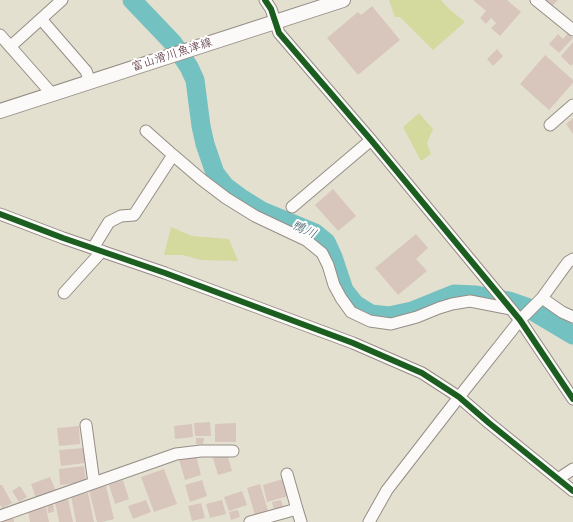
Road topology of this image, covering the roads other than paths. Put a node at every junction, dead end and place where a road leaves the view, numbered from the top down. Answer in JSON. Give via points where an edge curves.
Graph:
{"nodes":[{"id":1,"x":62,"y":0,"type":"edge"},
{"id":2,"x":265,"y":0,"type":"edge"},
{"id":3,"x":344,"y":0,"type":"edge"},
{"id":4,"x":536,"y":0,"type":"edge"},
{"id":5,"x":41,"y":20,"type":"junction"},
{"id":6,"x":275,"y":22,"type":"junction"},
{"id":7,"x":573,"y":30,"type":"edge"},
{"id":8,"x":0,"y":35,"type":"edge"},
{"id":9,"x":11,"y":46,"type":"junction"},
{"id":10,"x":90,"y":82,"type":"junction"},
{"id":11,"x":52,"y":94,"type":"junction"},
{"id":12,"x":573,"y":105,"type":"edge"},
{"id":13,"x":0,"y":111,"type":"edge"},
{"id":14,"x":550,"y":124,"type":"dead end"},
{"id":15,"x":146,"y":131,"type":"dead end"},
{"id":16,"x":370,"y":140,"type":"junction"},
{"id":17,"x":173,"y":154,"type":"junction"},
{"id":18,"x":292,"y":207,"type":"dead end"},
{"id":19,"x":0,"y":214,"type":"edge"},
{"id":20,"x":97,"y":250,"type":"junction"},
{"id":21,"x":573,"y":259,"type":"edge"},
{"id":22,"x":64,"y":293,"type":"dead end"},
{"id":23,"x":540,"y":299,"type":"junction"},
{"id":24,"x":509,"y":307,"type":"junction"},
{"id":25,"x":524,"y":316,"type":"junction"},
{"id":26,"x":573,"y":317,"type":"edge"},
{"id":27,"x":459,"y":396,"type":"junction"},
{"id":28,"x":573,"y":399,"type":"edge"},
{"id":29,"x":86,"y":426,"type":"dead end"},
{"id":30,"x":233,"y":451,"type":"dead end"},
{"id":31,"x":573,"y":469,"type":"edge"},
{"id":32,"x":286,"y":474,"type":"dead end"},
{"id":33,"x":558,"y":479,"type":"junction"},
{"id":34,"x":94,"y":483,"type":"junction"},
{"id":35,"x":573,"y":491,"type":"edge"},
{"id":36,"x":297,"y":508,"type":"junction"},
{"id":37,"x":0,"y":516,"type":"edge"},
{"id":38,"x":250,"y":522,"type":"edge"},
{"id":39,"x":301,"y":522,"type":"edge"},
{"id":40,"x":369,"y":522,"type":"edge"}],
"edges":[{"from":1,"to":5,"type":"street"},
{"from":2,"to":6,"type":"street"},
{"from":3,"to":6,"type":"main road","name":"富山滑川魚津線"},
{"from":4,"to":7,"type":"street"},
{"from":5,"to":9,"type":"street"},
{"from":5,"to":10,"type":"street","via":[[86,71]]},
{"from":6,"to":10,"type":"main road","name":"富山滑川魚津線"},
{"from":6,"to":16,"type":"street","via":[[279,33]]},
{"from":8,"to":9,"type":"street"},
{"from":9,"to":11,"type":"street"},
{"from":10,"to":11,"type":"main road","name":"富山滑川魚津線"},
{"from":11,"to":13,"type":"main road","name":"富山滑川魚津線"},
{"from":12,"to":14,"type":"street"},
{"from":15,"to":17,"type":"street"},
{"from":16,"to":18,"type":"street"},
{"from":16,"to":24,"type":"street"},
{"from":17,"to":20,"type":"street","via":[[134,215],[121,216],[109,222]]},
{"from":17,"to":24,"type":"street","via":[[226,198],[255,216],[306,240],[322,253],[341,298],[351,312],[370,321],[392,324],[452,304],[470,302]]},
{"from":19,"to":20,"type":"street"},
{"from":20,"to":22,"type":"street"},
{"from":20,"to":27,"type":"street","via":[[353,343],[422,373]]},
{"from":21,"to":23,"type":"street"},
{"from":23,"to":25,"type":"street"},
{"from":23,"to":26,"type":"street"},
{"from":24,"to":25,"type":"street"},
{"from":25,"to":27,"type":"street"},
{"from":25,"to":28,"type":"street"},
{"from":27,"to":33,"type":"street"},
{"from":27,"to":40,"type":"street","via":[[387,490]]},
{"from":29,"to":34,"type":"street"},
{"from":30,"to":34,"type":"street","via":[[176,454]]},
{"from":31,"to":33,"type":"street"},
{"from":32,"to":36,"type":"street"},
{"from":33,"to":35,"type":"street"},
{"from":34,"to":37,"type":"street"},
{"from":36,"to":38,"type":"street"},
{"from":36,"to":39,"type":"street"}]}
